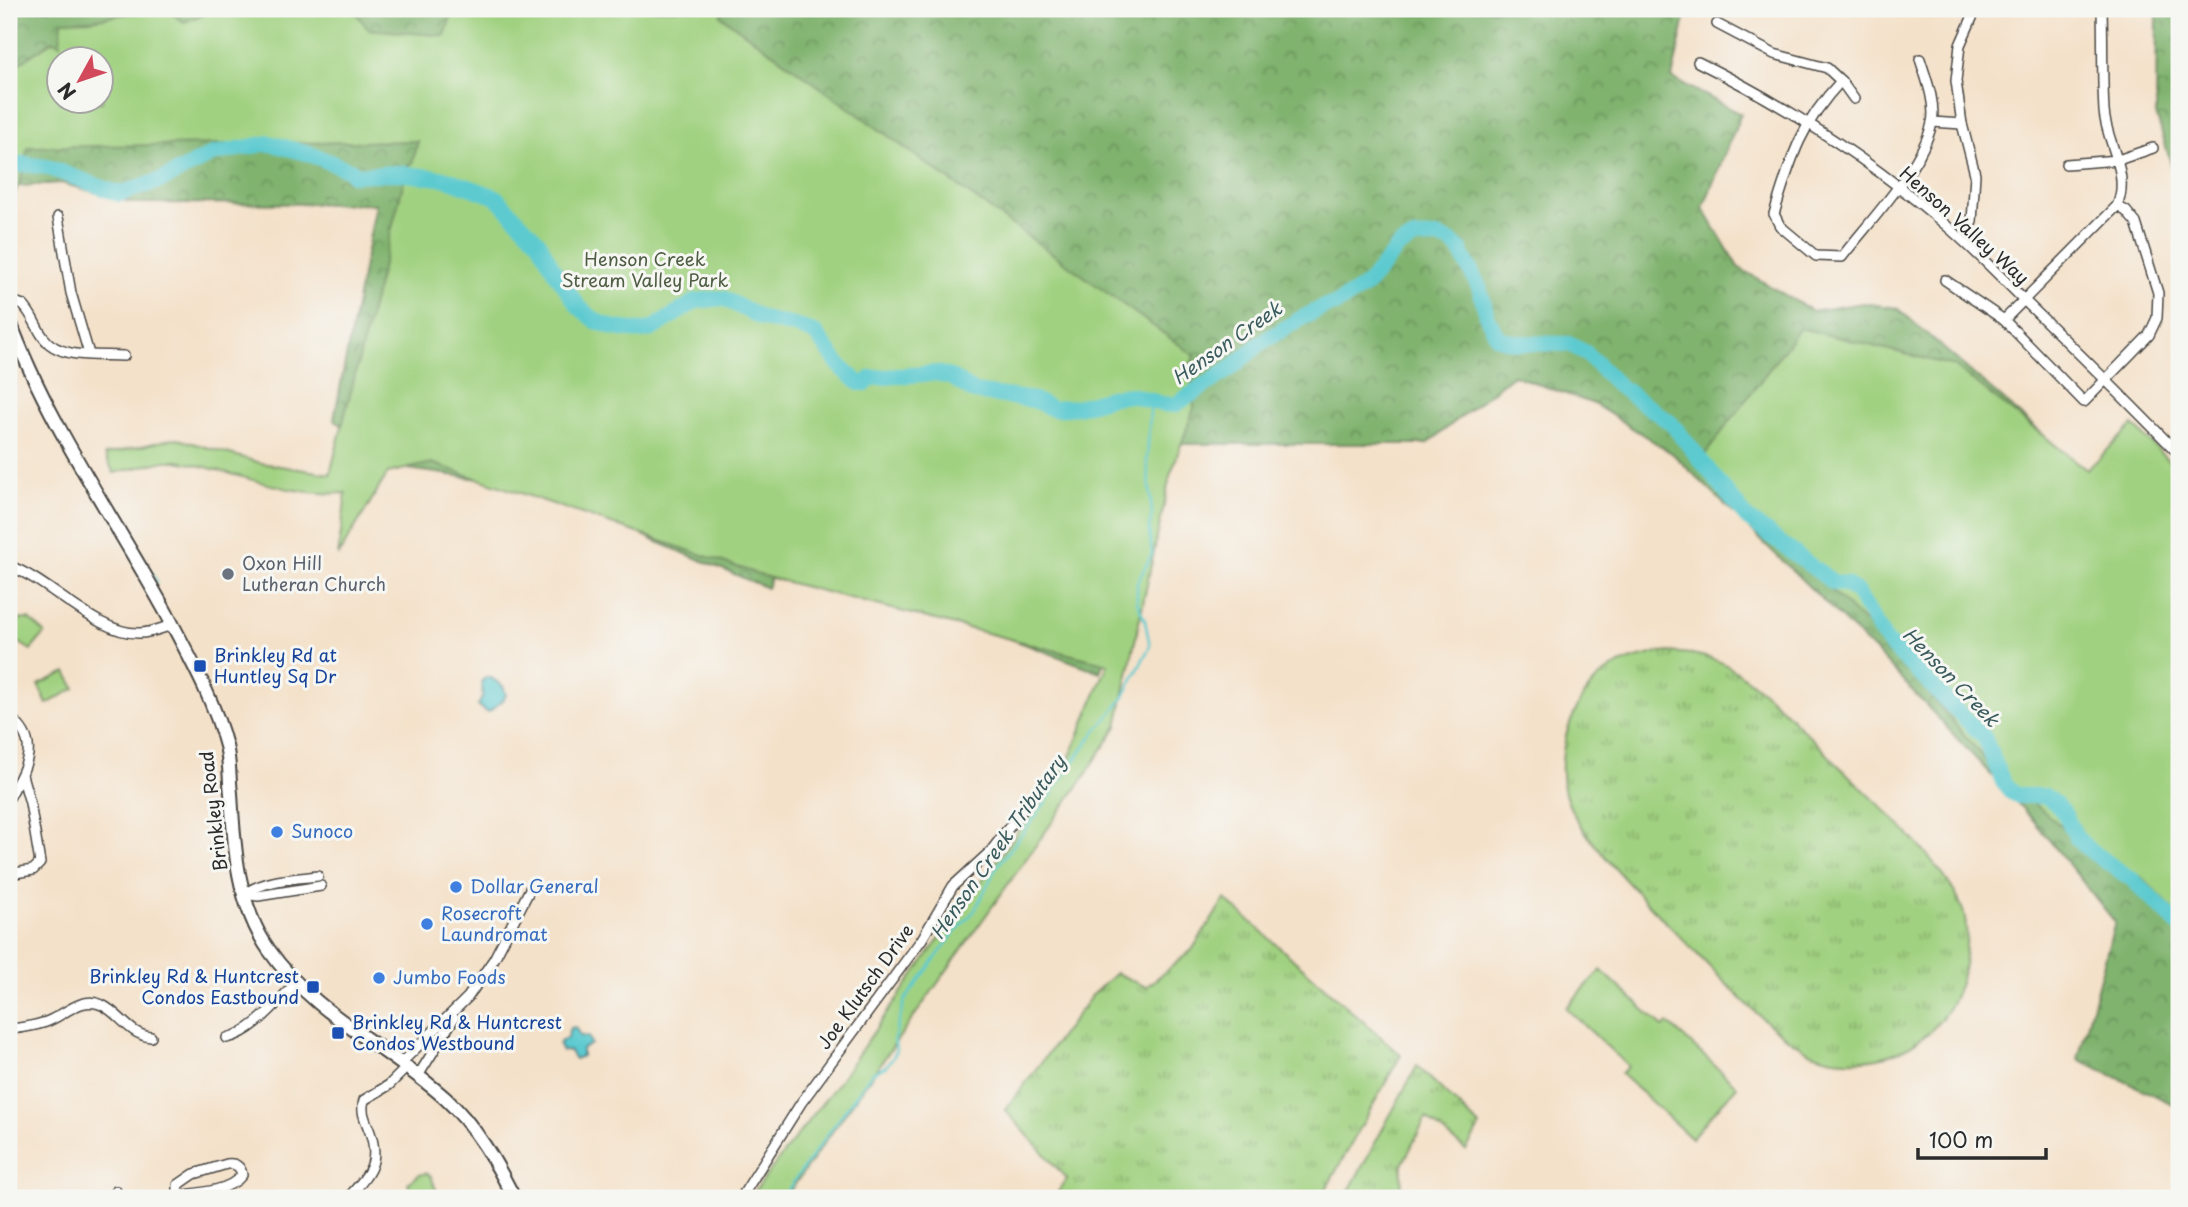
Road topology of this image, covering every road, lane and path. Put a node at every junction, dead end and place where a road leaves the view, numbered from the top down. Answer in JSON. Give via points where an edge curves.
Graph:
{"nodes":[{"id":1,"x":1976,"y":9,"type":"edge"},
{"id":2,"x":2102,"y":9,"type":"edge"},
{"id":3,"x":1717,"y":24,"type":"dead end"},
{"id":4,"x":1920,"y":60,"type":"dead end"},
{"id":5,"x":1698,"y":61,"type":"dead end"},
{"id":6,"x":1841,"y":81,"type":"junction"},
{"id":7,"x":1854,"y":99,"type":"dead end"},
{"id":8,"x":1932,"y":122,"type":"junction"},
{"id":9,"x":1808,"y":123,"type":"junction"},
{"id":10,"x":1962,"y":124,"type":"junction"},
{"id":11,"x":2153,"y":148,"type":"dead end"},
{"id":12,"x":2118,"y":160,"type":"junction"},
{"id":13,"x":2066,"y":164,"type":"dead end"},
{"id":14,"x":1898,"y":186,"type":"junction"},
{"id":15,"x":2117,"y":206,"type":"junction"},
{"id":16,"x":58,"y":217,"type":"dead end"},
{"id":17,"x":1972,"y":222,"type":"dead end"},
{"id":18,"x":1945,"y":281,"type":"dead end"},
{"id":19,"x":2023,"y":299,"type":"junction"},
{"id":20,"x":9,"y":300,"type":"edge"},
{"id":21,"x":9,"y":319,"type":"edge"},
{"id":22,"x":2004,"y":320,"type":"junction"},
{"id":23,"x":89,"y":354,"type":"junction"},
{"id":24,"x":124,"y":356,"type":"dead end"},
{"id":25,"x":2106,"y":380,"type":"junction"},
{"id":26,"x":2179,"y":454,"type":"edge"},
{"id":27,"x":9,"y":566,"type":"edge"},
{"id":28,"x":172,"y":625,"type":"junction"},
{"id":29,"x":9,"y":717,"type":"edge"},
{"id":30,"x":22,"y":775,"type":"junction"},
{"id":31,"x":9,"y":798,"type":"edge"},
{"id":32,"x":1027,"y":804,"type":"dead end"},
{"id":33,"x":9,"y":874,"type":"edge"},
{"id":34,"x":320,"y":881,"type":"dead end"},
{"id":35,"x":530,"y":889,"type":"dead end"},
{"id":36,"x":244,"y":894,"type":"junction"},
{"id":37,"x":296,"y":984,"type":"junction"},
{"id":38,"x":460,"y":1007,"type":"junction"},
{"id":39,"x":9,"y":1029,"type":"edge"},
{"id":40,"x":151,"y":1037,"type":"dead end"},
{"id":41,"x":227,"y":1038,"type":"dead end"},
{"id":42,"x":404,"y":1065,"type":"junction"},
{"id":43,"x":418,"y":1076,"type":"junction"},
{"id":44,"x":182,"y":1197,"type":"edge"},
{"id":45,"x":348,"y":1198,"type":"edge"},
{"id":46,"x":514,"y":1198,"type":"edge"},
{"id":47,"x":741,"y":1198,"type":"edge"}],
"edges":[{"from":1,"to":10,"type":"street","via":[[1957,65]]},
{"from":2,"to":12,"type":"street","via":[[2104,114]]},
{"from":3,"to":6,"type":"street","via":[[1774,54],[1827,68]]},
{"from":4,"to":8,"type":"street"},
{"from":5,"to":9,"type":"street","name":"Henson Valley Way"},
{"from":6,"to":7,"type":"street"},
{"from":6,"to":9,"type":"street"},
{"from":8,"to":10,"type":"street"},
{"from":8,"to":14,"type":"street"},
{"from":9,"to":14,"type":"street","name":"Henson Valley Way"},
{"from":9,"to":14,"type":"street","via":[[1793,152],[1774,214],[1780,226],[1816,256],[1842,257]]},
{"from":10,"to":17,"type":"street","via":[[1975,174]]},
{"from":11,"to":12,"type":"street"},
{"from":12,"to":13,"type":"street"},
{"from":12,"to":15,"type":"street","via":[[2122,184]]},
{"from":14,"to":19,"type":"street","name":"Henson Valley Way"},
{"from":15,"to":19,"type":"street"},
{"from":15,"to":25,"type":"street","via":[[2136,223],[2158,293],[2158,309],[2148,335]]},
{"from":16,"to":23,"type":"street","via":[[71,293]]},
{"from":18,"to":22,"type":"street"},
{"from":19,"to":22,"type":"street"},
{"from":19,"to":25,"type":"street","name":"Henson Valley Way"},
{"from":20,"to":23,"type":"street","via":[[23,305],[43,338],[55,348]]},
{"from":21,"to":28,"type":"main road","name":"Brinkley Road","via":[[50,410]]},
{"from":22,"to":25,"type":"street","via":[[2084,402]]},
{"from":23,"to":24,"type":"street"},
{"from":25,"to":26,"type":"street","name":"Henson Valley Way"},
{"from":27,"to":28,"type":"street","via":[[118,629],[141,633]]},
{"from":28,"to":36,"type":"main road","name":"Brinkley Road","via":[[209,699],[226,746]]},
{"from":29,"to":30,"type":"street","via":[[28,741]]},
{"from":30,"to":31,"type":"street"},
{"from":30,"to":33,"type":"street","via":[[40,863],[33,870]]},
{"from":32,"to":47,"type":"street","name":"Joe Klutsch Drive","via":[[991,851],[953,886],[922,939],[801,1103]]},
{"from":34,"to":36,"type":"street","via":[[269,882]]},
{"from":35,"to":38,"type":"street","via":[[494,959]]},
{"from":36,"to":37,"type":"main road","name":"Brinkley Road","via":[[262,940]]},
{"from":37,"to":41,"type":"street","via":[[254,1024]]},
{"from":37,"to":42,"type":"main road","name":"Brinkley Road"},
{"from":38,"to":42,"type":"street"},
{"from":38,"to":43,"type":"street"},
{"from":39,"to":40,"type":"street","via":[[44,1023],[90,1003],[106,1007],[134,1032]]},
{"from":42,"to":43,"type":"main road","name":"Brinkley Road"},
{"from":42,"to":45,"type":"street","via":[[389,1085],[364,1100],[363,1113],[376,1152],[367,1176]]},
{"from":43,"to":46,"type":"main road","name":"Brinkley Road","via":[[477,1134]]},
{"from":44,"to":44,"type":"street","via":[[178,1185],[194,1174],[232,1164],[242,1170],[232,1184]]}]}
